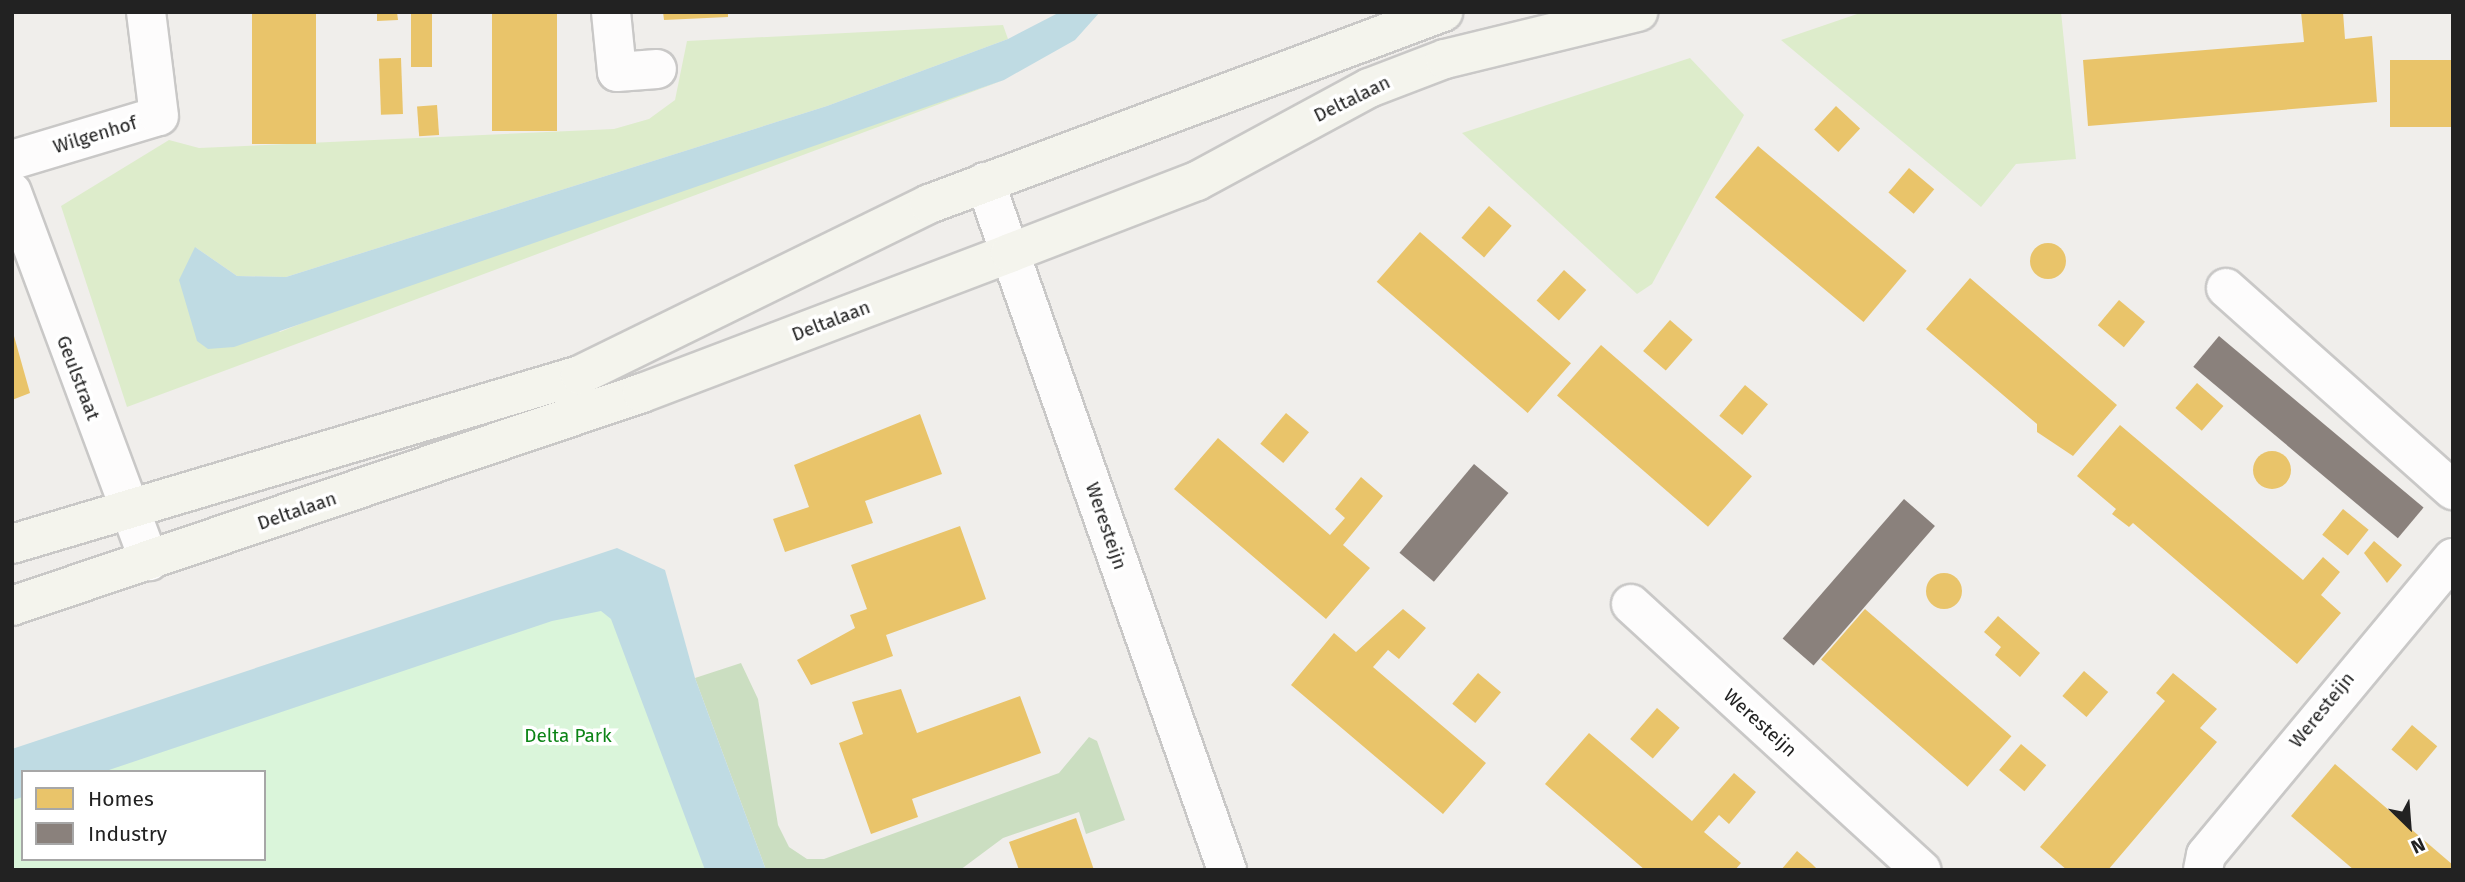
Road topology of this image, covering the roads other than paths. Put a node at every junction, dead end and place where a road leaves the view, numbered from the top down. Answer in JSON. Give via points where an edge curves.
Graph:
{"nodes":[{"id":1,"x":146,"y":12,"type":"edge"},
{"id":2,"x":611,"y":12,"type":"edge"},
{"id":3,"x":1443,"y":12,"type":"edge"},
{"id":4,"x":1638,"y":12,"type":"edge"},
{"id":5,"x":657,"y":69,"type":"dead end"},
{"id":6,"x":12,"y":160,"type":"edge"},
{"id":7,"x":985,"y":183,"type":"junction"},
{"id":8,"x":12,"y":192,"type":"edge"},
{"id":9,"x":1010,"y":253,"type":"junction"},
{"id":10,"x":2226,"y":288,"type":"dead end"},
{"id":11,"x":2453,"y":490,"type":"edge"},
{"id":12,"x":127,"y":505,"type":"junction"},
{"id":13,"x":12,"y":544,"type":"edge"},
{"id":14,"x":2453,"y":558,"type":"edge"},
{"id":15,"x":149,"y":561,"type":"junction"},
{"id":16,"x":1631,"y":604,"type":"dead end"},
{"id":17,"x":12,"y":606,"type":"edge"},
{"id":18,"x":1227,"y":870,"type":"edge"},
{"id":19,"x":1921,"y":870,"type":"edge"},
{"id":20,"x":2203,"y":870,"type":"edge"}],
"edges":[{"from":1,"to":6,"type":"street","name":"Wilgenhof","via":[[159,116]]},
{"from":2,"to":5,"type":"street","via":[[617,72]]},
{"from":3,"to":7,"type":"street"},
{"from":4,"to":9,"type":"street","name":"Deltalaan","via":[[1445,60],[1369,88],[1198,181]]},
{"from":7,"to":9,"type":"street","name":"Weresteijn"},
{"from":7,"to":12,"type":"street","via":[[580,375]]},
{"from":8,"to":12,"type":"street","name":"Geulstraat"},
{"from":9,"to":15,"type":"street","name":"Deltalaan","via":[[642,393]]},
{"from":9,"to":18,"type":"street","name":"Weresteijn"},
{"from":10,"to":11,"type":"street"},
{"from":12,"to":13,"type":"street"},
{"from":12,"to":15,"type":"street","name":"Geulstraat"},
{"from":14,"to":20,"type":"street","name":"Weresteijn","via":[[2206,855]]},
{"from":15,"to":17,"type":"street","name":"Deltalaan"},
{"from":16,"to":19,"type":"street","name":"Weresteijn"}]}
